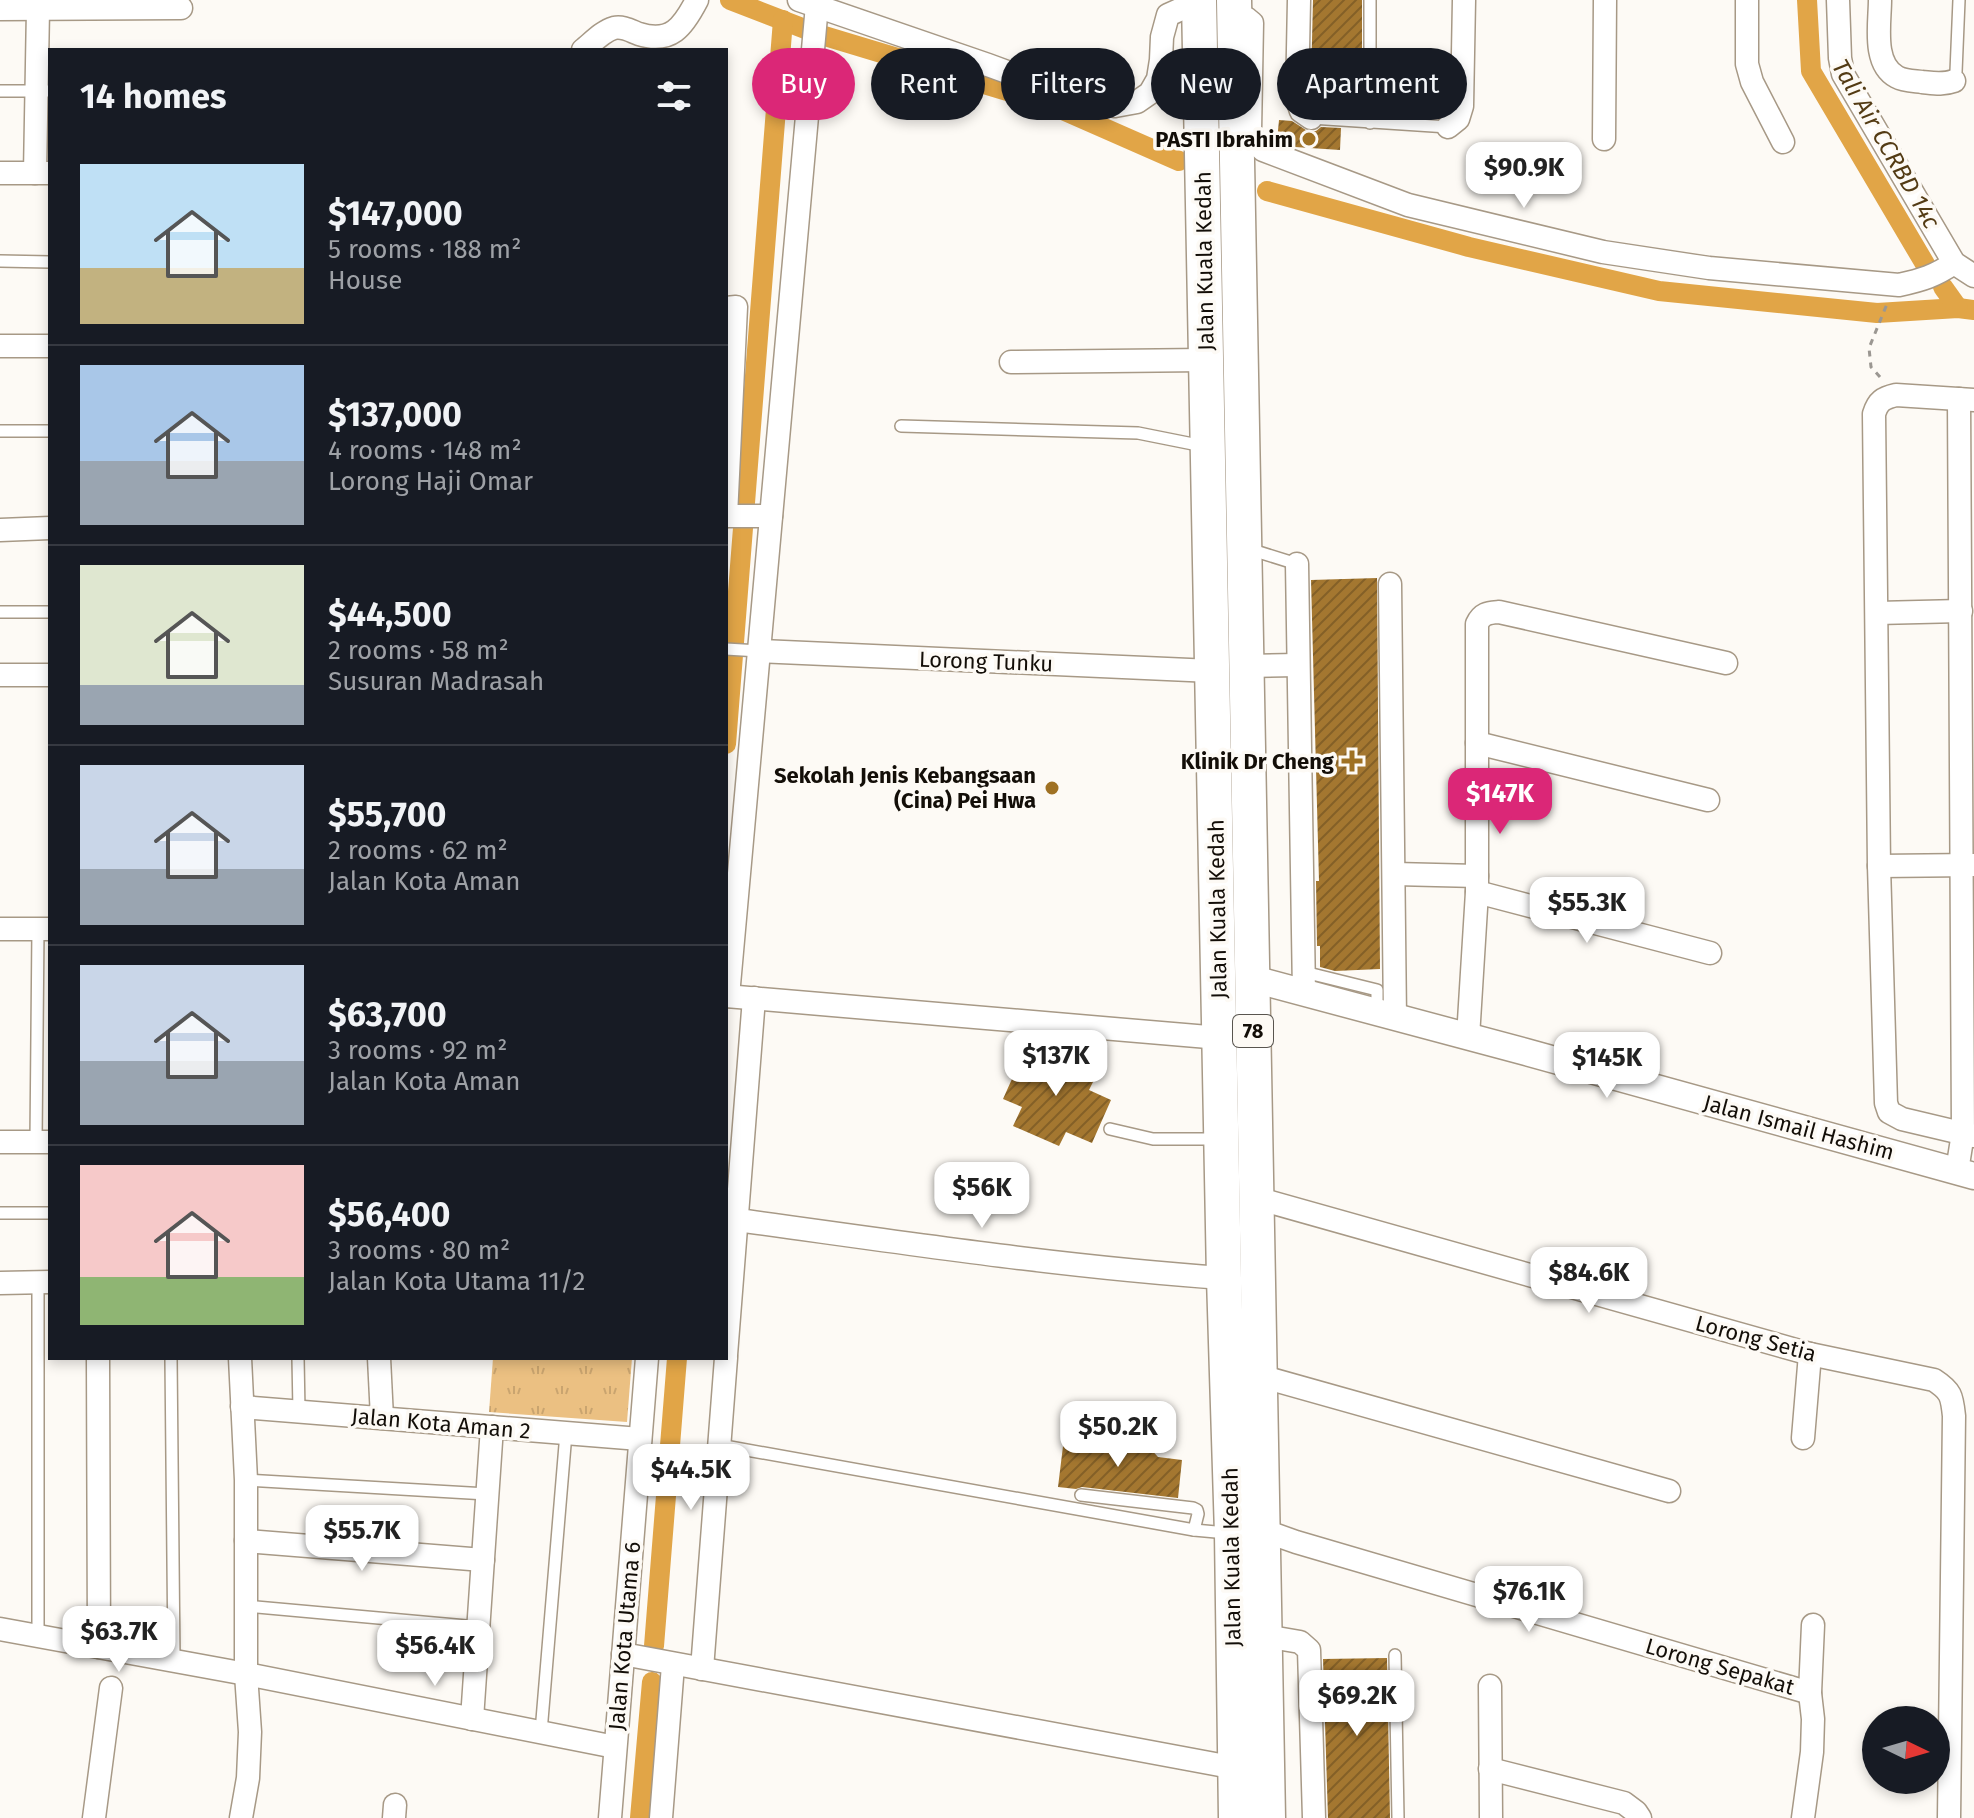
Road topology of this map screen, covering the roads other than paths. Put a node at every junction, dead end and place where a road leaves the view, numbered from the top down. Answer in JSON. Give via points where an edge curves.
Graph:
{"nodes":[{"id":1,"x":697,"y":0,"type":"edge"},
{"id":2,"x":1199,"y":0,"type":"edge"},
{"id":3,"x":1299,"y":0,"type":"edge"},
{"id":4,"x":1370,"y":0,"type":"edge"},
{"id":5,"x":1464,"y":0,"type":"edge"},
{"id":6,"x":1605,"y":0,"type":"edge"},
{"id":7,"x":1747,"y":0,"type":"edge"},
{"id":8,"x":1838,"y":0,"type":"edge"},
{"id":9,"x":1880,"y":0,"type":"edge"},
{"id":10,"x":1959,"y":0,"type":"edge"},
{"id":11,"x":181,"y":8,"type":"dead end"},
{"id":12,"x":0,"y":9,"type":"edge"},
{"id":13,"x":38,"y":9,"type":"junction"},
{"id":14,"x":1234,"y":9,"type":"edge"},
{"id":15,"x":827,"y":11,"type":"edge"},
{"id":16,"x":585,"y":48,"type":"edge"},
{"id":17,"x":1298,"y":48,"type":"edge"},
{"id":18,"x":1954,"y":81,"type":"joint"},
{"id":19,"x":0,"y":91,"type":"edge"},
{"id":20,"x":43,"y":91,"type":"edge"},
{"id":21,"x":1335,"y":120,"type":"edge"},
{"id":22,"x":1370,"y":123,"type":"junction"},
{"id":23,"x":1448,"y":127,"type":"joint"},
{"id":24,"x":1604,"y":139,"type":"dead end"},
{"id":25,"x":1783,"y":142,"type":"dead end"},
{"id":26,"x":0,"y":173,"type":"edge"},
{"id":27,"x":42,"y":173,"type":"edge"},
{"id":28,"x":0,"y":261,"type":"edge"},
{"id":29,"x":48,"y":262,"type":"edge"},
{"id":30,"x":1954,"y":263,"type":"junction"},
{"id":31,"x":1974,"y":276,"type":"edge"},
{"id":32,"x":728,"y":308,"type":"edge"},
{"id":33,"x":0,"y":346,"type":"edge"},
{"id":34,"x":48,"y":346,"type":"edge"},
{"id":35,"x":1205,"y":360,"type":"junction"},
{"id":36,"x":1011,"y":362,"type":"dead end"},
{"id":37,"x":1966,"y":399,"type":"edge"},
{"id":38,"x":901,"y":426,"type":"dead end"},
{"id":39,"x":0,"y":431,"type":"edge"},
{"id":40,"x":48,"y":431,"type":"edge"},
{"id":41,"x":1207,"y":447,"type":"junction"},
{"id":42,"x":742,"y":516,"type":"edge"},
{"id":43,"x":48,"y":528,"type":"edge"},
{"id":44,"x":0,"y":530,"type":"edge"},
{"id":45,"x":1244,"y":547,"type":"junction"},
{"id":46,"x":1297,"y":564,"type":"joint"},
{"id":47,"x":1390,"y":584,"type":"dead end"},
{"id":48,"x":1961,"y":611,"type":"junction"},
{"id":49,"x":0,"y":612,"type":"edge"},
{"id":50,"x":48,"y":612,"type":"edge"},
{"id":51,"x":1877,"y":613,"type":"junction"},
{"id":52,"x":728,"y":649,"type":"edge"},
{"id":53,"x":1968,"y":650,"type":"edge"},
{"id":54,"x":750,"y":651,"type":"junction"},
{"id":55,"x":1726,"y":663,"type":"dead end"},
{"id":56,"x":1297,"y":665,"type":"junction"},
{"id":57,"x":1246,"y":666,"type":"junction"},
{"id":58,"x":1212,"y":671,"type":"junction"},
{"id":59,"x":0,"y":675,"type":"edge"},
{"id":60,"x":48,"y":675,"type":"edge"},
{"id":61,"x":1477,"y":743,"type":"junction"},
{"id":62,"x":1708,"y":800,"type":"dead end"},
{"id":63,"x":1968,"y":865,"type":"edge"},
{"id":64,"x":1879,"y":866,"type":"junction"},
{"id":65,"x":1395,"y":874,"type":"junction"},
{"id":66,"x":1477,"y":884,"type":"junction"},
{"id":67,"x":0,"y":929,"type":"edge"},
{"id":68,"x":44,"y":929,"type":"edge"},
{"id":69,"x":1968,"y":950,"type":"edge"},
{"id":70,"x":1710,"y":953,"type":"dead end"},
{"id":71,"x":1253,"y":979,"type":"junction"},
{"id":72,"x":728,"y":981,"type":"edge"},
{"id":73,"x":1304,"y":982,"type":"junction"},
{"id":74,"x":728,"y":996,"type":"edge"},
{"id":75,"x":754,"y":998,"type":"junction"},
{"id":76,"x":1386,"y":1015,"type":"junction"},
{"id":77,"x":1468,"y":1037,"type":"junction"},
{"id":78,"x":1220,"y":1038,"type":"junction"},
{"id":79,"x":1110,"y":1129,"type":"dead end"},
{"id":80,"x":1969,"y":1134,"type":"edge"},
{"id":81,"x":1221,"y":1139,"type":"junction"},
{"id":82,"x":0,"y":1142,"type":"edge"},
{"id":83,"x":43,"y":1142,"type":"edge"},
{"id":84,"x":1965,"y":1174,"type":"edge"},
{"id":85,"x":1256,"y":1198,"type":"junction"},
{"id":86,"x":0,"y":1213,"type":"edge"},
{"id":87,"x":48,"y":1213,"type":"edge"},
{"id":88,"x":737,"y":1220,"type":"junction"},
{"id":89,"x":1224,"y":1278,"type":"junction"},
{"id":90,"x":44,"y":1282,"type":"edge"},
{"id":91,"x":0,"y":1283,"type":"edge"},
{"id":92,"x":728,"y":1332,"type":"edge"},
{"id":93,"x":1810,"y":1354,"type":"junction"},
{"id":94,"x":98,"y":1360,"type":"edge"},
{"id":95,"x":171,"y":1360,"type":"edge"},
{"id":96,"x":240,"y":1360,"type":"edge"},
{"id":97,"x":298,"y":1360,"type":"edge"},
{"id":98,"x":379,"y":1360,"type":"edge"},
{"id":99,"x":647,"y":1360,"type":"edge"},
{"id":100,"x":726,"y":1360,"type":"edge"},
{"id":101,"x":1260,"y":1376,"type":"junction"},
{"id":102,"x":242,"y":1407,"type":"junction"},
{"id":103,"x":299,"y":1411,"type":"junction"},
{"id":104,"x":382,"y":1418,"type":"junction"},
{"id":105,"x":492,"y":1427,"type":"junction"},
{"id":106,"x":566,"y":1433,"type":"junction"},
{"id":107,"x":1803,"y":1438,"type":"dead end"},
{"id":108,"x":640,"y":1439,"type":"junction"},
{"id":109,"x":719,"y":1445,"type":"junction"},
{"id":110,"x":246,"y":1480,"type":"junction"},
{"id":111,"x":1669,"y":1491,"type":"dead end"},
{"id":112,"x":487,"y":1494,"type":"junction"},
{"id":113,"x":1081,"y":1495,"type":"dead end"},
{"id":114,"x":1194,"y":1530,"type":"junction"},
{"id":115,"x":1247,"y":1532,"type":"junction"},
{"id":116,"x":246,"y":1541,"type":"junction"},
{"id":117,"x":483,"y":1560,"type":"junction"},
{"id":118,"x":246,"y":1606,"type":"junction"},
{"id":119,"x":1813,"y":1625,"type":"dead end"},
{"id":120,"x":478,"y":1627,"type":"junction"},
{"id":121,"x":0,"y":1629,"type":"edge"},
{"id":122,"x":38,"y":1635,"type":"junction"},
{"id":123,"x":1265,"y":1636,"type":"junction"},
{"id":124,"x":99,"y":1647,"type":"junction"},
{"id":125,"x":623,"y":1654,"type":"junction"},
{"id":126,"x":1395,"y":1655,"type":"dead end"},
{"id":127,"x":174,"y":1660,"type":"junction"},
{"id":128,"x":673,"y":1665,"type":"junction"},
{"id":129,"x":702,"y":1669,"type":"junction"},
{"id":130,"x":246,"y":1674,"type":"junction"},
{"id":131,"x":1490,"y":1686,"type":"dead end"},
{"id":132,"x":111,"y":1688,"type":"dead end"},
{"id":133,"x":1810,"y":1693,"type":"junction"},
{"id":134,"x":472,"y":1719,"type":"junction"},
{"id":135,"x":541,"y":1732,"type":"junction"},
{"id":136,"x":615,"y":1747,"type":"junction"},
{"id":137,"x":1490,"y":1769,"type":"junction"},
{"id":138,"x":1251,"y":1771,"type":"junction"},
{"id":139,"x":94,"y":1818,"type":"edge"},
{"id":140,"x":241,"y":1818,"type":"edge"},
{"id":141,"x":610,"y":1818,"type":"edge"},
{"id":142,"x":661,"y":1818,"type":"edge"},
{"id":143,"x":1236,"y":1818,"type":"edge"},
{"id":144,"x":1268,"y":1818,"type":"edge"},
{"id":145,"x":1314,"y":1818,"type":"edge"},
{"id":146,"x":1398,"y":1818,"type":"edge"},
{"id":147,"x":1491,"y":1818,"type":"edge"},
{"id":148,"x":1640,"y":1818,"type":"edge"},
{"id":149,"x":1803,"y":1818,"type":"edge"},
{"id":150,"x":1949,"y":1818,"type":"edge"}],
"edges":[{"from":1,"to":16,"type":"street","via":[[671,34],[654,37],[614,28]]},
{"from":2,"to":15,"type":"street","via":[[1168,15],[1158,79],[1150,93],[1115,106]]},
{"from":2,"to":35,"type":"main road","name":"Jalan Kuala Kedah","number":"78"},
{"from":3,"to":17,"type":"street"},
{"from":4,"to":22,"type":"lane"},
{"from":5,"to":23,"type":"street","via":[[1462,106]]},
{"from":6,"to":24,"type":"street"},
{"from":7,"to":25,"type":"street","via":[[1747,64]]},
{"from":8,"to":30,"type":"street","via":[[1843,74]]},
{"from":9,"to":18,"type":"street","via":[[1880,48],[1896,77]]},
{"from":10,"to":18,"type":"lane"},
{"from":11,"to":13,"type":"street"},
{"from":12,"to":13,"type":"street"},
{"from":13,"to":20,"type":"street"},
{"from":14,"to":30,"type":"street","via":[[1252,23],[1254,141],[1263,150],[1408,205],[1603,252],[1709,268],[1899,285],[1937,275]]},
{"from":14,"to":45,"type":"main road","name":"Jalan Kuala Kedah","number":"78"},
{"from":15,"to":42,"type":"street"},
{"from":19,"to":20,"type":"lane"},
{"from":20,"to":27,"type":"street"},
{"from":21,"to":22,"type":"lane"},
{"from":22,"to":23,"type":"lane"},
{"from":26,"to":27,"type":"street"},
{"from":28,"to":29,"type":"lane"},
{"from":30,"to":31,"type":"street"},
{"from":32,"to":42,"type":"street","via":[[736,307]]},
{"from":33,"to":34,"type":"street"},
{"from":35,"to":36,"type":"street"},
{"from":35,"to":41,"type":"main road","name":"Jalan Kuala Kedah","number":"78"},
{"from":37,"to":48,"type":"street"},
{"from":37,"to":51,"type":"street","via":[[1896,395],[1877,404]]},
{"from":38,"to":41,"type":"lane","via":[[1138,433]]},
{"from":39,"to":40,"type":"lane"},
{"from":41,"to":58,"type":"main road","name":"Jalan Kuala Kedah","number":"78"},
{"from":42,"to":54,"type":"street"},
{"from":43,"to":44,"type":"street"},
{"from":45,"to":46,"type":"lane"},
{"from":45,"to":57,"type":"main road","name":"Jalan Kuala Kedah","number":"78"},
{"from":46,"to":56,"type":"street"},
{"from":47,"to":65,"type":"street"},
{"from":48,"to":51,"type":"street"},
{"from":48,"to":53,"type":"street"},
{"from":49,"to":50,"type":"lane"},
{"from":51,"to":64,"type":"street"},
{"from":52,"to":54,"type":"lane"},
{"from":53,"to":63,"type":"street"},
{"from":54,"to":58,"type":"street","name":"Lorong Tunku"},
{"from":54,"to":72,"type":"street"},
{"from":55,"to":61,"type":"street","via":[[1486,613],[1477,624]]},
{"from":56,"to":57,"type":"street"},
{"from":56,"to":73,"type":"street"},
{"from":57,"to":71,"type":"main road","name":"Jalan Kuala Kedah","number":"78"},
{"from":58,"to":78,"type":"main road","name":"Jalan Kuala Kedah","number":"78"},
{"from":59,"to":60,"type":"street"},
{"from":61,"to":62,"type":"street"},
{"from":61,"to":66,"type":"street"},
{"from":63,"to":64,"type":"street"},
{"from":63,"to":69,"type":"street"},
{"from":64,"to":80,"type":"street","via":[[1889,1112]]},
{"from":65,"to":66,"type":"street"},
{"from":65,"to":76,"type":"street"},
{"from":66,"to":70,"type":"street"},
{"from":66,"to":77,"type":"street"},
{"from":67,"to":68,"type":"street"},
{"from":68,"to":83,"type":"lane"},
{"from":69,"to":80,"type":"street"},
{"from":71,"to":73,"type":"street","name":"Jalan Ismail Hashim"},
{"from":71,"to":85,"type":"main road","name":"Jalan Kuala Kedah","number":"78"},
{"from":73,"to":76,"type":"street","name":"Jalan Ismail Hashim"},
{"from":74,"to":75,"type":"street"},
{"from":75,"to":78,"type":"street"},
{"from":75,"to":88,"type":"street"},
{"from":76,"to":77,"type":"street","name":"Jalan Ismail Hashim"},
{"from":77,"to":84,"type":"street","name":"Jalan Ismail Hashim"},
{"from":78,"to":81,"type":"main road","name":"Jalan Kuala Kedah","number":"78"},
{"from":79,"to":81,"type":"lane","via":[[1153,1139]]},
{"from":80,"to":84,"type":"street"},
{"from":81,"to":89,"type":"main road","name":"Jalan Kuala Kedah","number":"78"},
{"from":82,"to":83,"type":"street"},
{"from":85,"to":93,"type":"street","name":"Lorong Setia"},
{"from":85,"to":101,"type":"main road","name":"Jalan Kuala Kedah","number":"78"},
{"from":86,"to":87,"type":"lane"},
{"from":88,"to":89,"type":"street","via":[[1075,1265]]},
{"from":88,"to":92,"type":"street"},
{"from":89,"to":115,"type":"main road","name":"Jalan Kuala Kedah","number":"78"},
{"from":90,"to":91,"type":"street"},
{"from":90,"to":122,"type":"lane"},
{"from":93,"to":107,"type":"street"},
{"from":93,"to":150,"type":"street","name":"Lorong Setia","via":[[1934,1380],[1952,1399]]},
{"from":94,"to":124,"type":"street"},
{"from":95,"to":127,"type":"lane"},
{"from":96,"to":102,"type":"street"},
{"from":97,"to":103,"type":"lane"},
{"from":98,"to":104,"type":"street"},
{"from":99,"to":108,"type":"street","name":"Jalan Kota Utama 6"},
{"from":100,"to":109,"type":"street"},
{"from":101,"to":111,"type":"street"},
{"from":101,"to":115,"type":"main road","name":"Jalan Kuala Kedah","number":"78"},
{"from":102,"to":103,"type":"street","name":"Jalan Kota Aman 2"},
{"from":102,"to":110,"type":"street"},
{"from":103,"to":104,"type":"street","name":"Jalan Kota Aman 2"},
{"from":104,"to":105,"type":"street","name":"Jalan Kota Aman 2"},
{"from":105,"to":106,"type":"street","name":"Jalan Kota Aman 2"},
{"from":105,"to":112,"type":"street"},
{"from":106,"to":108,"type":"street","name":"Jalan Kota Aman 2"},
{"from":106,"to":135,"type":"lane"},
{"from":108,"to":125,"type":"street","name":"Jalan Kota Utama 6"},
{"from":109,"to":114,"type":"lane"},
{"from":109,"to":129,"type":"street"},
{"from":110,"to":112,"type":"lane"},
{"from":110,"to":116,"type":"street"},
{"from":112,"to":117,"type":"street"},
{"from":113,"to":114,"type":"lane","via":[[1193,1508],[1198,1514]]},
{"from":114,"to":115,"type":"lane"},
{"from":115,"to":123,"type":"main road","name":"Jalan Kuala Kedah","number":"78"},
{"from":115,"to":133,"type":"street","name":"Lorong Sepakat"},
{"from":115,"to":138,"type":"main road","name":"Jalan Kuala Kedah","number":"78"},
{"from":116,"to":117,"type":"street"},
{"from":116,"to":118,"type":"street"},
{"from":117,"to":120,"type":"street"},
{"from":118,"to":120,"type":"lane"},
{"from":118,"to":130,"type":"street"},
{"from":119,"to":133,"type":"street"},
{"from":120,"to":134,"type":"street"},
{"from":121,"to":122,"type":"street"},
{"from":122,"to":124,"type":"street"},
{"from":123,"to":138,"type":"main road","name":"Jalan Kuala Kedah","number":"78"},
{"from":123,"to":145,"type":"street","via":[[1300,1642],[1309,1650]]},
{"from":124,"to":127,"type":"street"},
{"from":125,"to":128,"type":"street"},
{"from":125,"to":136,"type":"street","name":"Jalan Kota Utama 6"},
{"from":126,"to":146,"type":"lane"},
{"from":127,"to":130,"type":"street"},
{"from":128,"to":129,"type":"street"},
{"from":128,"to":142,"type":"street"},
{"from":129,"to":138,"type":"street"},
{"from":130,"to":134,"type":"street"},
{"from":130,"to":140,"type":"street","via":[[250,1732]]},
{"from":131,"to":137,"type":"street"},
{"from":132,"to":139,"type":"street"},
{"from":133,"to":149,"type":"street","via":[[1812,1752]]},
{"from":134,"to":135,"type":"street"},
{"from":135,"to":136,"type":"street"},
{"from":136,"to":141,"type":"street","name":"Jalan Kota Utama 6"},
{"from":137,"to":147,"type":"street"},
{"from":137,"to":148,"type":"street","via":[[1624,1803]]},
{"from":138,"to":143,"type":"main road","name":"Jalan Kuala Kedah","number":"78"},
{"from":138,"to":144,"type":"main road","name":"Jalan Kuala Kedah","number":"78"}]}
